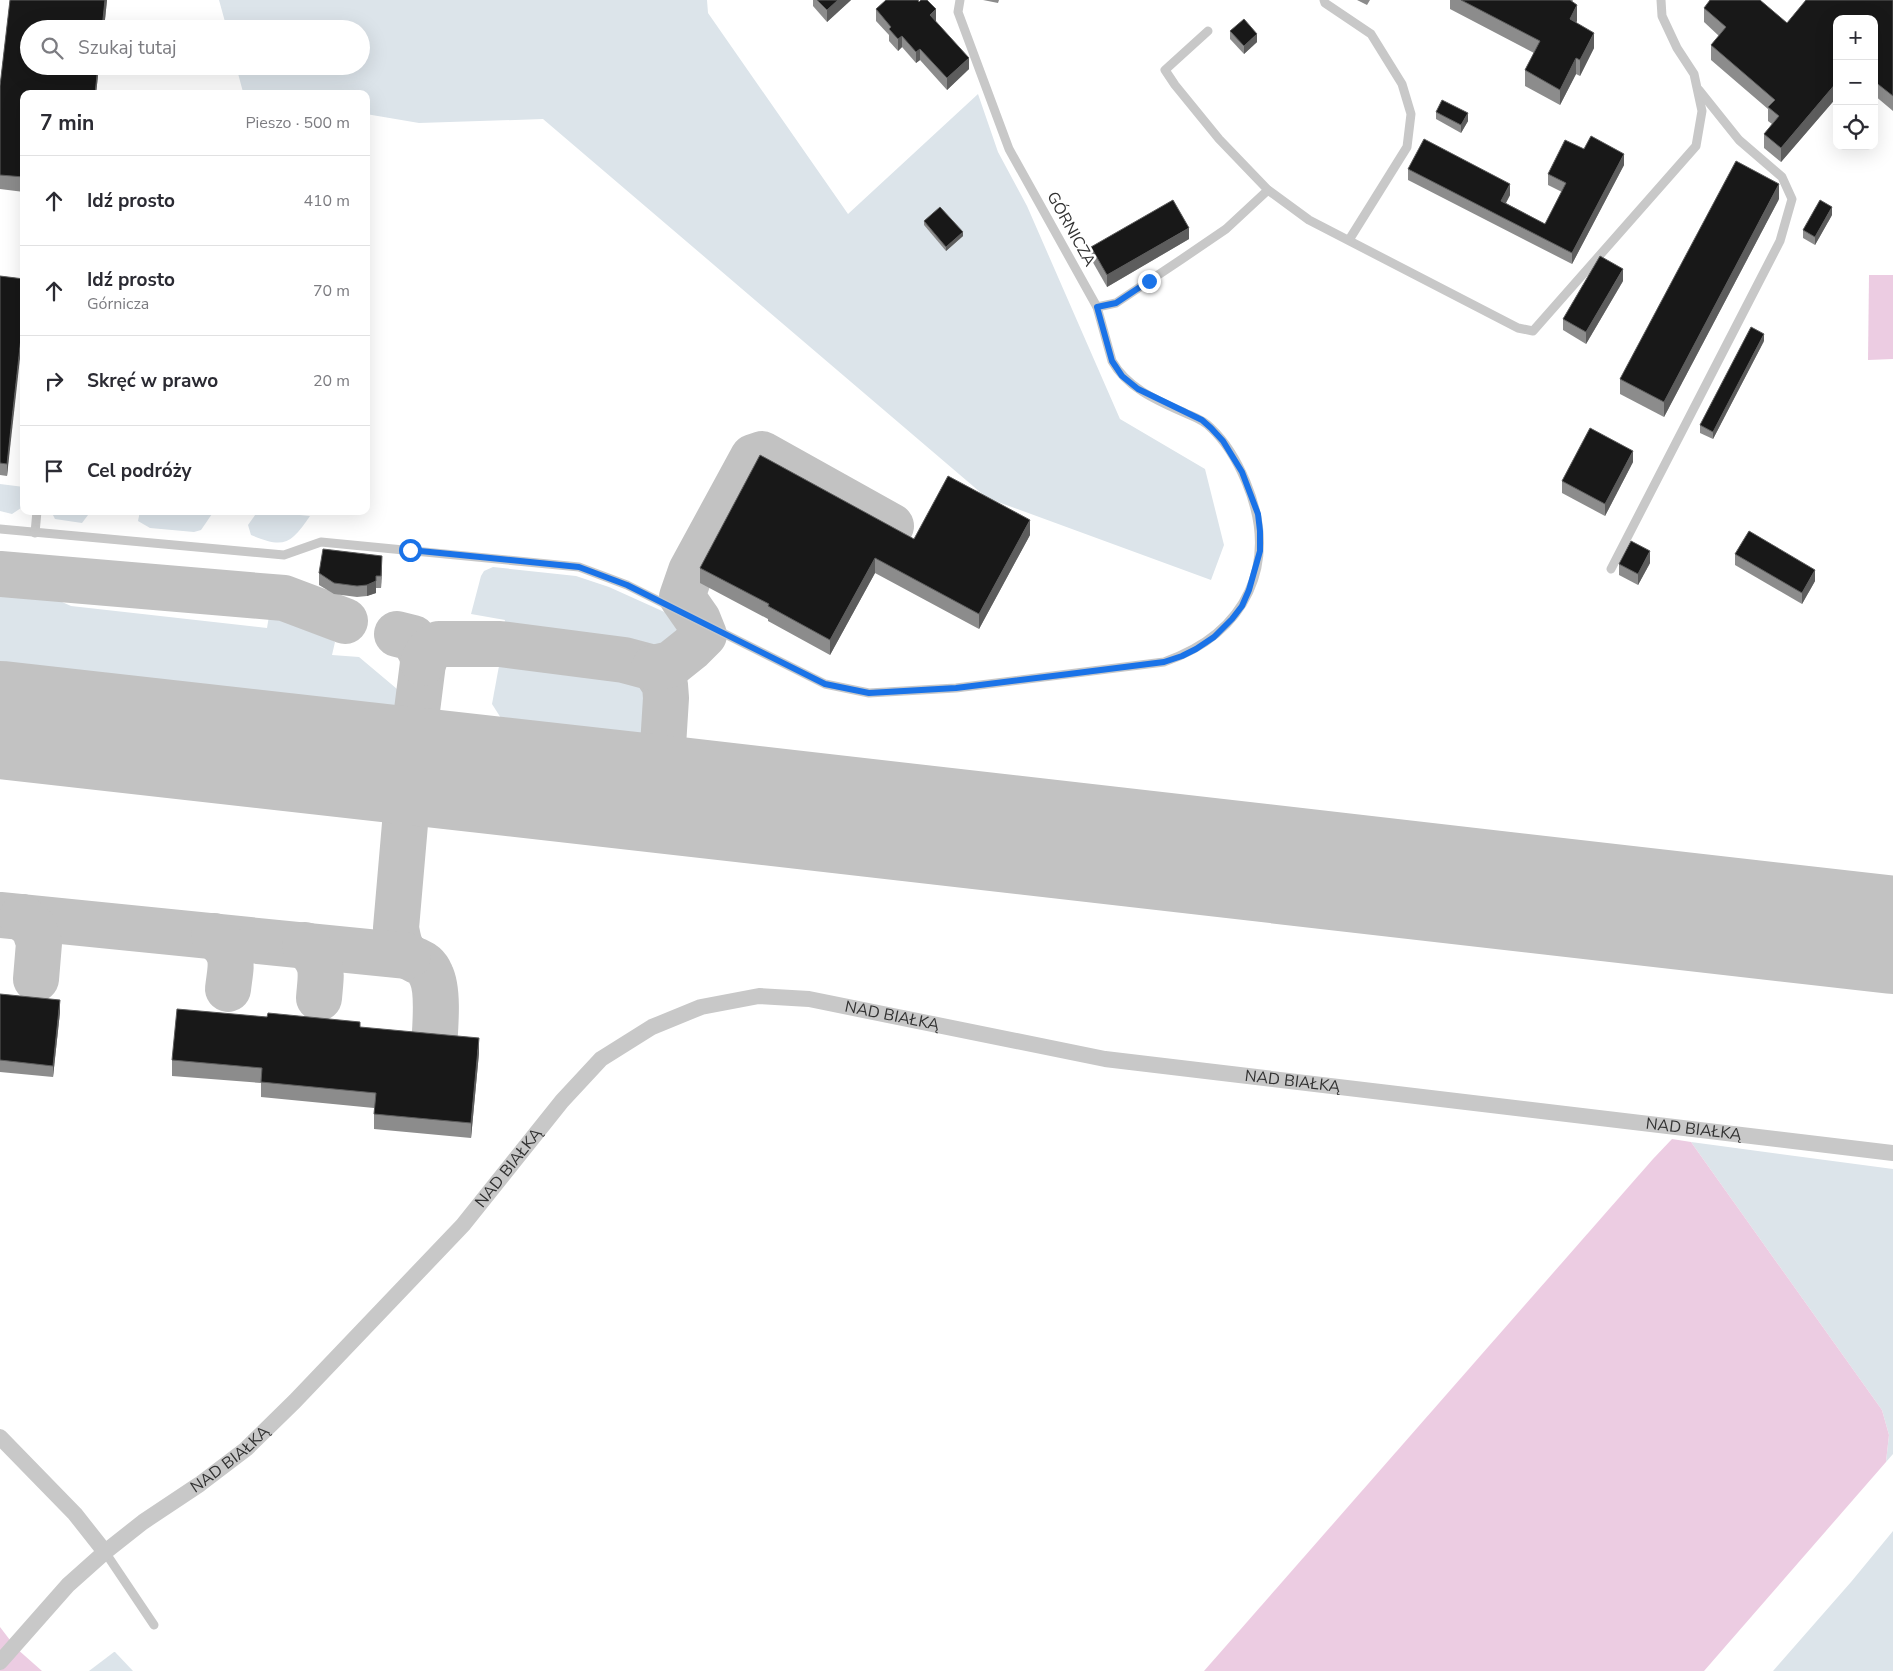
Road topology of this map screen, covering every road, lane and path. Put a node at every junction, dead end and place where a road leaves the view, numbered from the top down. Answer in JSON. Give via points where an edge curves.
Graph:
{"nodes":[{"id":1,"x":960,"y":0,"type":"edge"},
{"id":2,"x":1324,"y":0,"type":"edge"},
{"id":3,"x":1661,"y":0,"type":"edge"},
{"id":4,"x":1208,"y":32,"type":"dead end"},
{"id":5,"x":1697,"y":88,"type":"junction"},
{"id":6,"x":1268,"y":190,"type":"junction"},
{"id":7,"x":1349,"y":240,"type":"junction"},
{"id":8,"x":1097,"y":307,"type":"junction"},
{"id":9,"x":37,"y":515,"type":"edge"},
{"id":10,"x":0,"y":529,"type":"edge"},
{"id":11,"x":35,"y":532,"type":"junction"},
{"id":12,"x":1611,"y":569,"type":"dead end"},
{"id":13,"x":1893,"y":1154,"type":"edge"},
{"id":14,"x":0,"y":1437,"type":"edge"},
{"id":15,"x":105,"y":1552,"type":"junction"},
{"id":16,"x":154,"y":1626,"type":"dead end"},
{"id":17,"x":0,"y":1662,"type":"edge"}],
"edges":[{"from":1,"to":8,"type":"lane","name":"GÓRNICZA","via":[[958,12],[1009,149]]},
{"from":2,"to":7,"type":"lane","via":[[1371,34],[1402,84],[1411,114],[1407,147]]},
{"from":3,"to":5,"type":"lane","via":[[1662,16],[1694,74]]},
{"from":4,"to":6,"type":"lane","via":[[1165,70],[1219,139]]},
{"from":5,"to":7,"type":"lane","via":[[1702,111],[1696,146],[1534,331],[1518,328]]},
{"from":5,"to":12,"type":"lane","via":[[1739,140],[1782,177],[1792,199],[1780,241]]},
{"from":6,"to":7,"type":"lane","via":[[1309,220]]},
{"from":6,"to":8,"type":"lane","via":[[1226,229],[1116,303]]},
{"from":8,"to":11,"type":"lane","name":"GÓRNICZA","via":[[1112,361],[1122,376],[1138,389],[1202,420],[1211,428],[1242,472],[1258,514],[1260,551],[1242,606],[1214,637],[1196,649],[1164,662],[956,688],[869,693],[825,684],[627,585],[579,567],[320,542],[284,555]]},
{"from":9,"to":11,"type":"lane"},
{"from":10,"to":11,"type":"lane","name":"GÓRNICZA"},
{"from":13,"to":15,"type":"street","name":"NAD BIAŁKĄ","via":[[1104,1059],[808,999],[759,996],[701,1007],[652,1027],[601,1059],[562,1101],[463,1225],[296,1401],[246,1449]]},
{"from":14,"to":15,"type":"street","via":[[75,1514]]},
{"from":15,"to":16,"type":"lane"},
{"from":15,"to":17,"type":"street","name":"NAD BIAŁKĄ","via":[[68,1585]]}]}
